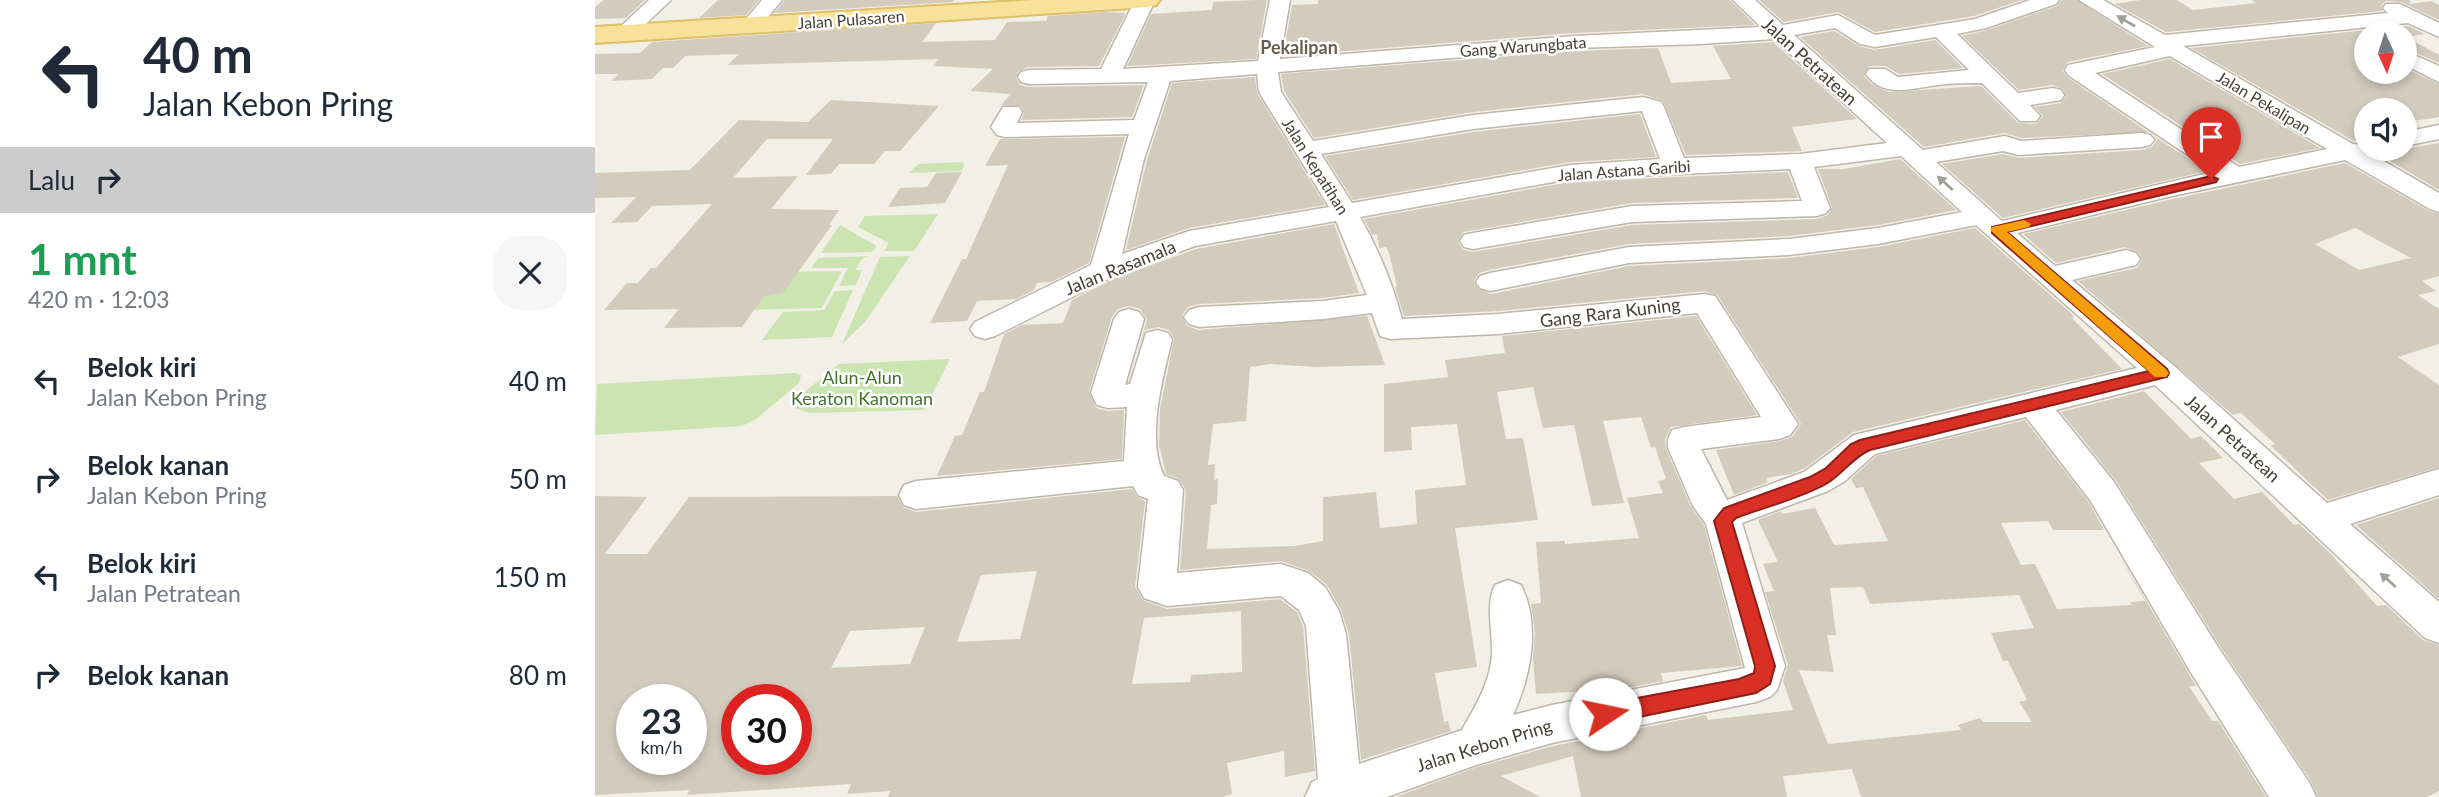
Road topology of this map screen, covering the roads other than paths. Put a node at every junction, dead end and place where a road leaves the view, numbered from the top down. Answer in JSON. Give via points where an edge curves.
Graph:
{"nodes":[{"id":1,"x":661,"y":0,"type":"edge"},
{"id":2,"x":772,"y":0,"type":"edge"},
{"id":3,"x":1147,"y":0,"type":"edge"},
{"id":4,"x":1280,"y":0,"type":"edge"},
{"id":5,"x":1743,"y":0,"type":"edge"},
{"id":6,"x":2049,"y":0,"type":"edge"},
{"id":7,"x":2092,"y":0,"type":"edge"},
{"id":8,"x":2377,"y":0,"type":"edge"},
{"id":9,"x":2411,"y":17,"type":"junction"},
{"id":10,"x":2345,"y":23,"type":"junction"},
{"id":11,"x":750,"y":26,"type":"junction"},
{"id":12,"x":2354,"y":29,"type":"edge"},
{"id":13,"x":1942,"y":31,"type":"junction"},
{"id":14,"x":2439,"y":31,"type":"edge"},
{"id":15,"x":1779,"y":32,"type":"junction"},
{"id":16,"x":625,"y":33,"type":"junction"},
{"id":17,"x":595,"y":35,"type":"edge"},
{"id":18,"x":2169,"y":45,"type":"junction"},
{"id":19,"x":1921,"y":58,"type":"dead end"},
{"id":20,"x":2417,"y":63,"type":"edge"},
{"id":21,"x":1268,"y":67,"type":"junction"},
{"id":22,"x":1877,"y":74,"type":"dead end"},
{"id":23,"x":1161,"y":75,"type":"junction"},
{"id":24,"x":2439,"y":75,"type":"edge"},
{"id":25,"x":1109,"y":76,"type":"junction"},
{"id":26,"x":1987,"y":76,"type":"junction"},
{"id":27,"x":1029,"y":77,"type":"dead end"},
{"id":28,"x":1940,"y":78,"type":"junction"},
{"id":29,"x":2053,"y":95,"type":"dead end"},
{"id":30,"x":1011,"y":112,"type":"dead end"},
{"id":31,"x":1142,"y":127,"type":"junction"},
{"id":32,"x":2439,"y":132,"type":"edge"},
{"id":33,"x":2417,"y":137,"type":"edge"},
{"id":34,"x":2143,"y":140,"type":"dead end"},
{"id":35,"x":2354,"y":148,"type":"edge"},
{"id":36,"x":1305,"y":150,"type":"junction"},
{"id":37,"x":2354,"y":151,"type":"edge"},
{"id":38,"x":1911,"y":153,"type":"junction"},
{"id":39,"x":1800,"y":161,"type":"junction"},
{"id":40,"x":2374,"y":161,"type":"edge"},
{"id":41,"x":1675,"y":165,"type":"junction"},
{"id":42,"x":2233,"y":174,"type":"junction"},
{"id":43,"x":1621,"y":178,"type":"dead end"},
{"id":44,"x":2439,"y":204,"type":"edge"},
{"id":45,"x":1346,"y":212,"type":"junction"},
{"id":46,"x":1632,"y":214,"type":"junction"},
{"id":47,"x":1989,"y":223,"type":"junction"},
{"id":48,"x":1473,"y":241,"type":"dead end"},
{"id":49,"x":2126,"y":259,"type":"dead end"},
{"id":50,"x":1110,"y":273,"type":"junction"},
{"id":51,"x":2049,"y":276,"type":"junction"},
{"id":52,"x":1490,"y":282,"type":"dead end"},
{"id":53,"x":1388,"y":316,"type":"junction"},
{"id":54,"x":1199,"y":317,"type":"dead end"},
{"id":55,"x":1129,"y":319,"type":"dead end"},
{"id":56,"x":985,"y":329,"type":"dead end"},
{"id":57,"x":1157,"y":340,"type":"dead end"},
{"id":58,"x":2162,"y":373,"type":"junction"},
{"id":59,"x":1143,"y":395,"type":"junction"},
{"id":60,"x":2033,"y":403,"type":"junction"},
{"id":61,"x":1140,"y":472,"type":"junction"},
{"id":62,"x":2439,"y":482,"type":"edge"},
{"id":63,"x":916,"y":495,"type":"dead end"},
{"id":64,"x":1723,"y":519,"type":"junction"},
{"id":65,"x":2321,"y":519,"type":"junction"},
{"id":66,"x":1508,"y":596,"type":"dead end"},
{"id":67,"x":2439,"y":626,"type":"edge"},
{"id":68,"x":1476,"y":745,"type":"junction"},
{"id":69,"x":1334,"y":794,"type":"edge"},
{"id":70,"x":2294,"y":797,"type":"edge"}],
"edges":[{"from":1,"to":16,"type":"street"},
{"from":2,"to":11,"type":"street"},
{"from":3,"to":11,"type":"main road","name":"Jalan Pulasaren"},
{"from":3,"to":25,"type":"street"},
{"from":4,"to":21,"type":"street","name":"Jalan Kepatihan"},
{"from":5,"to":15,"type":"street","name":"Jalan Petratean"},
{"from":6,"to":13,"type":"street","name":"Gang Warungbata","via":[[1994,20]]},
{"from":18,"to":7,"type":"street","name":"Jalan Pekalipan","one_way":true},
{"from":8,"to":9,"type":"street"},
{"from":9,"to":10,"type":"street"},
{"from":9,"to":14,"type":"street"},
{"from":10,"to":12,"type":"street"},
{"from":10,"to":18,"type":"street"},
{"from":11,"to":16,"type":"main road","name":"Jalan Pulasaren"},
{"from":13,"to":15,"type":"street","name":"Gang Warungbata","via":[[1871,41],[1838,21]]},
{"from":13,"to":26,"type":"street"},
{"from":15,"to":21,"type":"street","name":"Gang Warungbata","via":[[1574,42]]},
{"from":15,"to":38,"type":"street","name":"Jalan Petratean"},
{"from":16,"to":17,"type":"main road","name":"Jalan Pulasaren"},
{"from":18,"to":35,"type":"street","name":"Jalan Pekalipan"},
{"from":18,"to":42,"type":"street","via":[[2075,70]]},
{"from":19,"to":28,"type":"street"},
{"from":20,"to":24,"type":"street"},
{"from":21,"to":23,"type":"street","name":"Gang Warungbata"},
{"from":21,"to":36,"type":"street","name":"Jalan Kepatihan","via":[[1270,92]]},
{"from":22,"to":28,"type":"street","via":[[1893,83]]},
{"from":23,"to":25,"type":"street","name":"Gang Warungbata"},
{"from":23,"to":31,"type":"street"},
{"from":25,"to":27,"type":"street","name":"Gang Warungbata"},
{"from":26,"to":28,"type":"street"},
{"from":26,"to":29,"type":"street","via":[[2020,108]]},
{"from":30,"to":31,"type":"street","via":[[1005,130]]},
{"from":31,"to":50,"type":"street"},
{"from":32,"to":33,"type":"street"},
{"from":34,"to":38,"type":"street","name":"Jalan Astana Garibi","via":[[2018,148],[2005,143]]},
{"from":36,"to":41,"type":"street","via":[[1518,117],[1643,104],[1653,107]]},
{"from":36,"to":45,"type":"street","name":"Jalan Kepatihan"},
{"from":37,"to":42,"type":"street"},
{"from":38,"to":39,"type":"street","name":"Jalan Astana Garibi"},
{"from":47,"to":38,"type":"street","name":"Jalan Petratean","one_way":true},
{"from":39,"to":41,"type":"street","name":"Jalan Astana Garibi"},
{"from":39,"to":46,"type":"street","via":[[1817,208]]},
{"from":40,"to":44,"type":"street","name":"Jalan Pekalipan"},
{"from":41,"to":45,"type":"street","name":"Jalan Astana Garibi","via":[[1570,172]]},
{"from":42,"to":47,"type":"street"},
{"from":43,"to":46,"type":"street"},
{"from":45,"to":50,"type":"street","name":"Jalan Rasamala","via":[[1189,239]]},
{"from":45,"to":53,"type":"street","name":"Jalan Kepatihan"},
{"from":46,"to":48,"type":"street"},
{"from":47,"to":51,"type":"street","name":"Jalan Petratean"},
{"from":47,"to":52,"type":"street","via":[[1802,246],[1629,255]]},
{"from":49,"to":51,"type":"street"},
{"from":50,"to":56,"type":"street","name":"Jalan Rasamala"},
{"from":51,"to":58,"type":"street","name":"Jalan Petratean"},
{"from":53,"to":54,"type":"street","via":[[1324,310]]},
{"from":53,"to":64,"type":"street","name":"Gang Rara Kuning","via":[[1498,324],[1705,303],[1782,424],[1683,439],[1710,506]]},
{"from":55,"to":59,"type":"street","via":[[1107,393],[1108,397]]},
{"from":57,"to":59,"type":"street"},
{"from":58,"to":60,"type":"street"},
{"from":58,"to":65,"type":"street","name":"Jalan Petratean"},
{"from":59,"to":61,"type":"street"},
{"from":60,"to":64,"type":"street","via":[[1866,444],[1816,482]]},
{"from":60,"to":70,"type":"street","via":[[2102,491]]},
{"from":61,"to":63,"type":"street"},
{"from":61,"to":69,"type":"street","via":[[1146,474],[1150,486],[1166,490],[1159,589],[1281,580],[1296,584],[1310,596],[1323,617],[1330,650]]},
{"from":62,"to":65,"type":"street"},
{"from":64,"to":68,"type":"street","name":"Jalan Kebon Pring","via":[[1765,666],[1756,684],[1552,724]]},
{"from":67,"to":65,"type":"street","name":"Jalan Petratean","one_way":true},
{"from":66,"to":68,"type":"street","via":[[1508,677]]},
{"from":68,"to":69,"type":"street","name":"Jalan Kebon Pring"}]}
